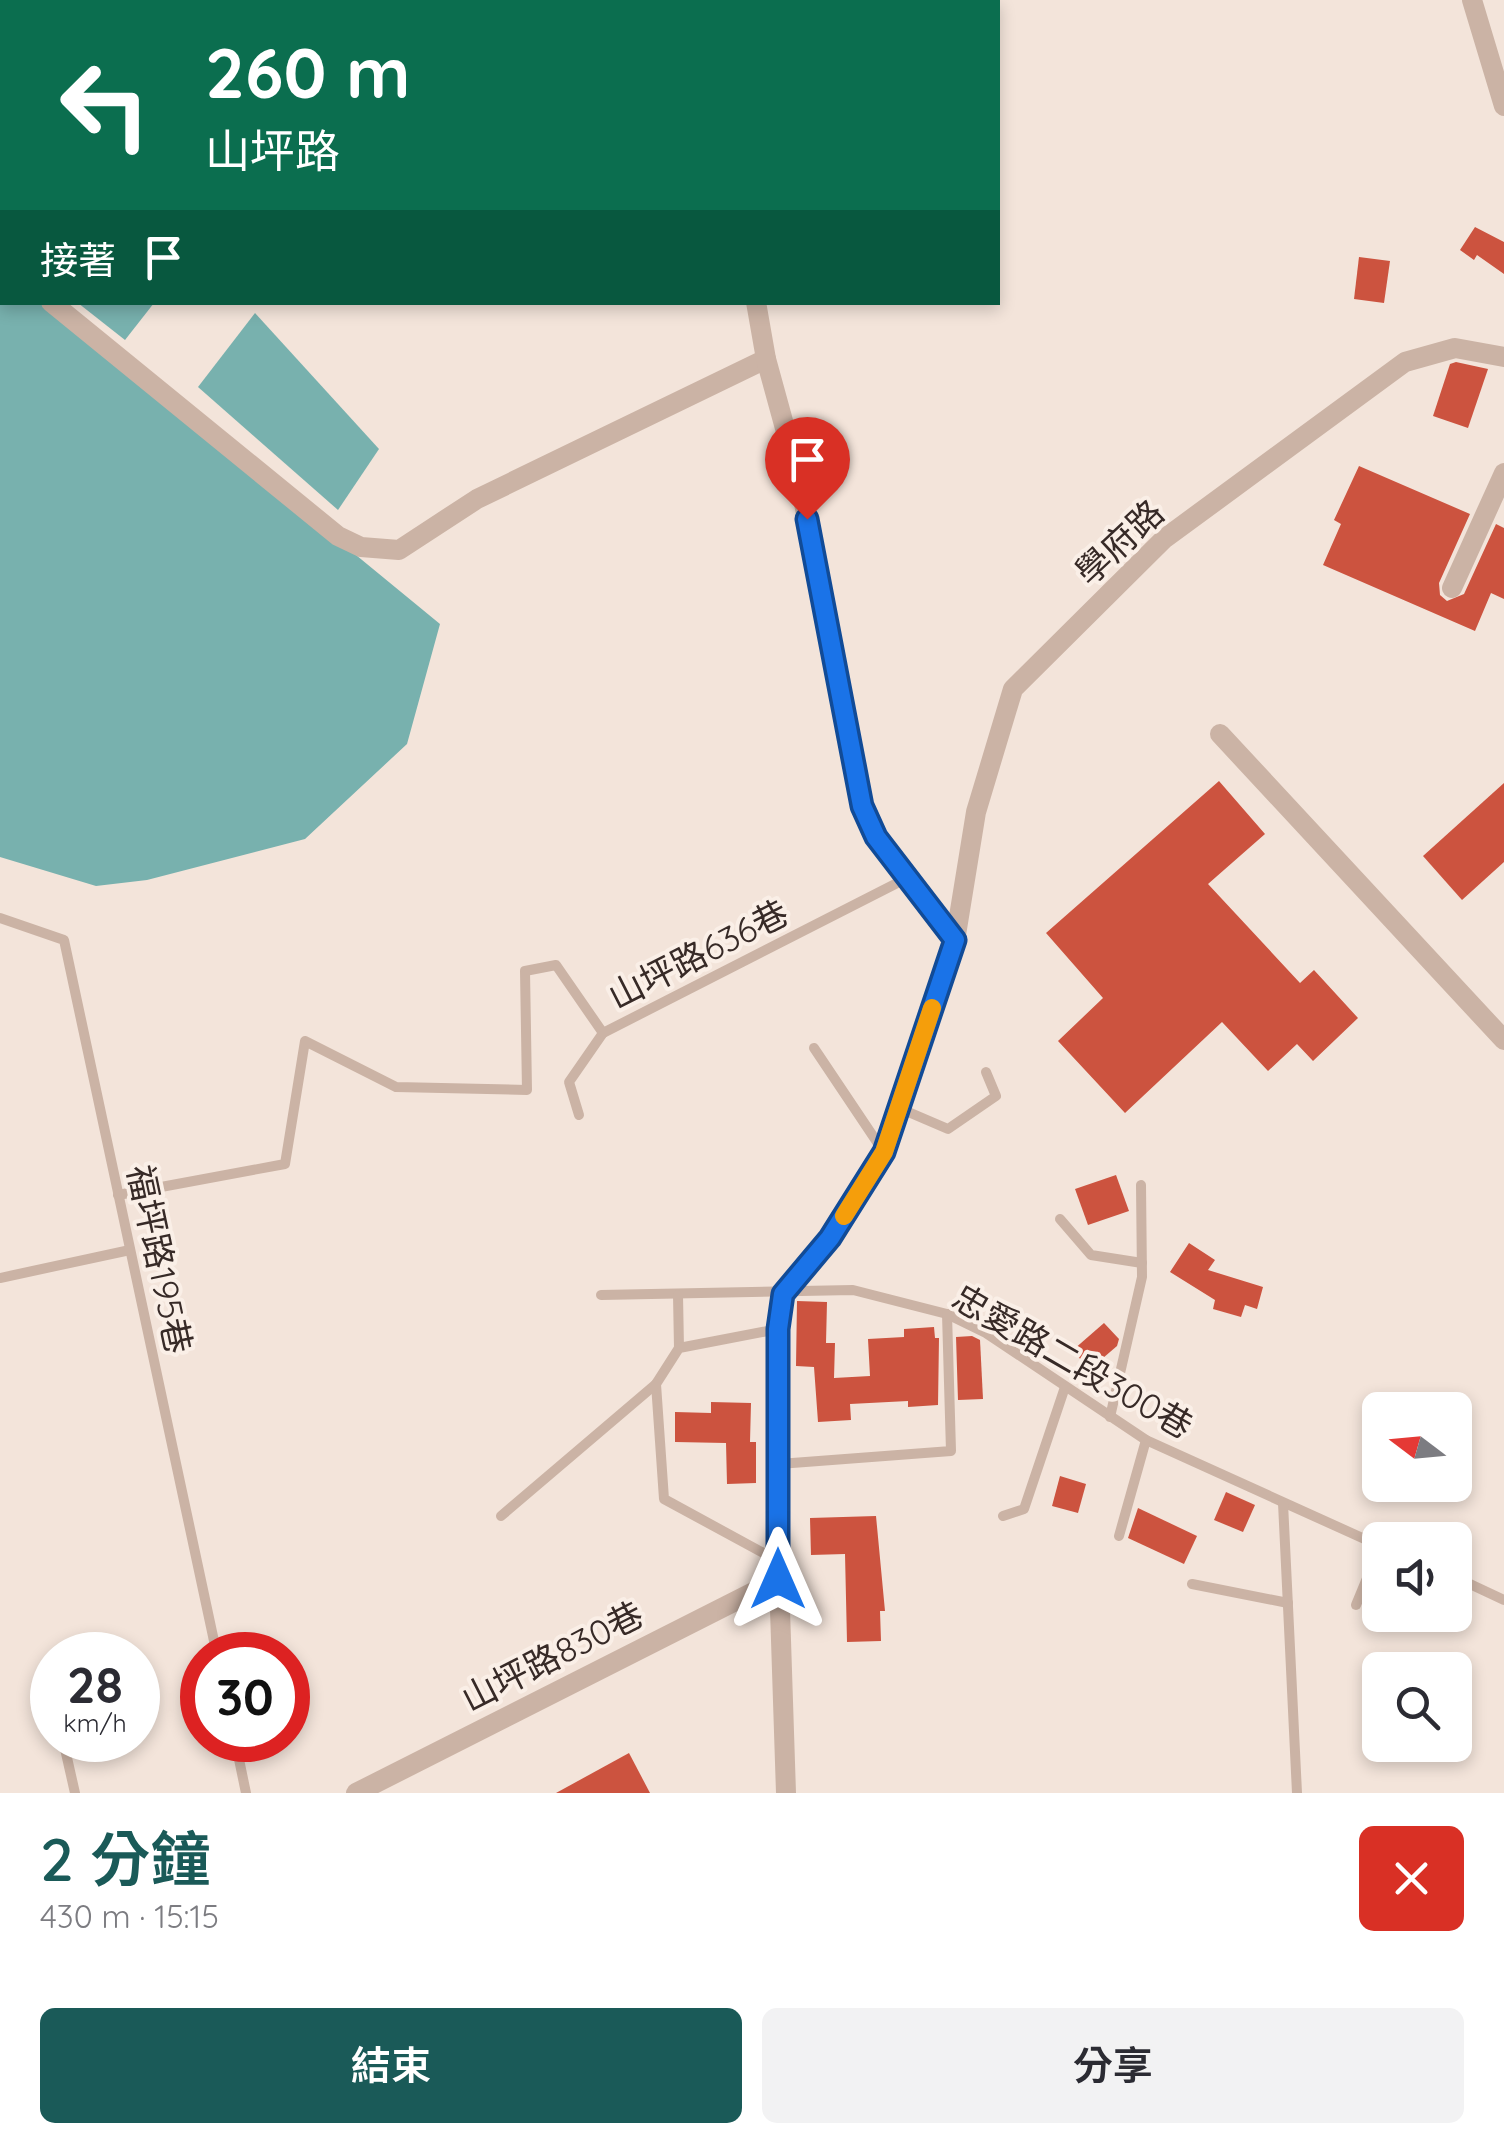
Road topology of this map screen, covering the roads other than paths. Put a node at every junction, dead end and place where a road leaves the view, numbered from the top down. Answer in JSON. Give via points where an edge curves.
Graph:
{"nodes":[{"id":1,"x":1472,"y":0,"type":"edge"},
{"id":2,"x":1504,"y":106,"type":"edge"},
{"id":3,"x":55,"y":305,"type":"edge"},
{"id":4,"x":757,"y":305,"type":"edge"},
{"id":5,"x":1504,"y":357,"type":"edge"},
{"id":6,"x":766,"y":359,"type":"junction"},
{"id":7,"x":1504,"y":473,"type":"edge"},
{"id":8,"x":1452,"y":588,"type":"dead end"},
{"id":9,"x":1220,"y":734,"type":"dead end"},
{"id":10,"x":907,"y":878,"type":"junction"},
{"id":11,"x":0,"y":918,"type":"edge"},
{"id":12,"x":955,"y":940,"type":"junction"},
{"id":13,"x":603,"y":1033,"type":"junction"},
{"id":14,"x":1504,"y":1040,"type":"edge"},
{"id":15,"x":814,"y":1048,"type":"dead end"},
{"id":16,"x":986,"y":1072,"type":"dead end"},
{"id":17,"x":898,"y":1108,"type":"junction"},
{"id":18,"x":579,"y":1115,"type":"dead end"},
{"id":19,"x":884,"y":1152,"type":"junction"},
{"id":20,"x":1140,"y":1185,"type":"dead end"},
{"id":21,"x":118,"y":1195,"type":"junction"},
{"id":22,"x":1060,"y":1219,"type":"dead end"},
{"id":23,"x":130,"y":1250,"type":"junction"},
{"id":24,"x":1142,"y":1263,"type":"junction"},
{"id":25,"x":0,"y":1278,"type":"edge"},
{"id":26,"x":783,"y":1294,"type":"junction"},
{"id":27,"x":601,"y":1295,"type":"dead end"},
{"id":28,"x":678,"y":1295,"type":"junction"},
{"id":29,"x":947,"y":1314,"type":"junction"},
{"id":30,"x":778,"y":1329,"type":"junction"},
{"id":31,"x":679,"y":1348,"type":"junction"},
{"id":32,"x":656,"y":1384,"type":"junction"},
{"id":33,"x":1064,"y":1387,"type":"junction"},
{"id":34,"x":1110,"y":1417,"type":"junction"},
{"id":35,"x":1146,"y":1440,"type":"junction"},
{"id":36,"x":778,"y":1464,"type":"junction"},
{"id":37,"x":1283,"y":1503,"type":"junction"},
{"id":38,"x":500,"y":1516,"type":"dead end"},
{"id":39,"x":1003,"y":1516,"type":"dead end"},
{"id":40,"x":1119,"y":1536,"type":"dead end"},
{"id":41,"x":1362,"y":1538,"type":"edge"},
{"id":42,"x":778,"y":1570,"type":"junction"},
{"id":43,"x":1192,"y":1584,"type":"dead end"},
{"id":44,"x":1472,"y":1585,"type":"edge"},
{"id":45,"x":1362,"y":1590,"type":"edge"},
{"id":46,"x":1504,"y":1600,"type":"edge"},
{"id":47,"x":1288,"y":1603,"type":"junction"},
{"id":48,"x":1356,"y":1605,"type":"dead end"},
{"id":49,"x":211,"y":1632,"type":"edge"},
{"id":50,"x":68,"y":1762,"type":"edge"},
{"id":51,"x":240,"y":1762,"type":"edge"},
{"id":52,"x":75,"y":1793,"type":"edge"},
{"id":53,"x":246,"y":1793,"type":"edge"},
{"id":54,"x":356,"y":1793,"type":"edge"},
{"id":55,"x":786,"y":1793,"type":"edge"},
{"id":56,"x":1296,"y":1793,"type":"edge"}],
"edges":[{"from":1,"to":2,"type":"street"},
{"from":3,"to":6,"type":"street","via":[[338,536],[399,550],[478,499]]},
{"from":4,"to":6,"type":"street"},
{"from":5,"to":12,"type":"street","name":"學府路","via":[[1455,348],[1405,362],[1164,540],[1013,689],[976,812]]},
{"from":6,"to":10,"type":"street","via":[[800,483],[862,806]]},
{"from":7,"to":8,"type":"street"},
{"from":9,"to":14,"type":"street"},
{"from":10,"to":12,"type":"street"},
{"from":10,"to":13,"type":"lane","name":"山坪路636巷"},
{"from":11,"to":21,"type":"lane","name":"福坪路195巷","via":[[64,940]]},
{"from":12,"to":17,"type":"street","name":"學府路"},
{"from":13,"to":18,"type":"lane","via":[[569,1082]]},
{"from":13,"to":21,"type":"lane","name":"山坪路636巷","via":[[556,965],[525,971],[528,1090],[396,1087],[305,1042],[285,1164]]},
{"from":15,"to":19,"type":"lane"},
{"from":16,"to":17,"type":"lane","via":[[996,1096],[948,1129]]},
{"from":17,"to":19,"type":"street","name":"學府路"},
{"from":19,"to":26,"type":"street","name":"學府路","via":[[830,1238]]},
{"from":20,"to":24,"type":"lane"},
{"from":21,"to":23,"type":"lane","name":"福坪路195巷"},
{"from":22,"to":24,"type":"lane","via":[[1091,1255]]},
{"from":23,"to":25,"type":"lane"},
{"from":23,"to":49,"type":"lane","name":"福坪路195巷"},
{"from":24,"to":34,"type":"lane"},
{"from":26,"to":28,"type":"lane","name":"忠愛路二段300巷"},
{"from":26,"to":29,"type":"lane","name":"忠愛路二段300巷","via":[[853,1290]]},
{"from":26,"to":30,"type":"street"},
{"from":27,"to":28,"type":"lane","name":"忠愛路二段300巷"},
{"from":28,"to":31,"type":"lane"},
{"from":29,"to":33,"type":"lane","name":"忠愛路二段300巷"},
{"from":29,"to":36,"type":"lane","via":[[951,1450]]},
{"from":30,"to":31,"type":"lane"},
{"from":30,"to":36,"type":"street"},
{"from":31,"to":32,"type":"lane"},
{"from":32,"to":38,"type":"lane"},
{"from":32,"to":42,"type":"lane","via":[[664,1499]]},
{"from":33,"to":34,"type":"lane","name":"忠愛路二段300巷"},
{"from":33,"to":39,"type":"lane","via":[[1024,1509]]},
{"from":34,"to":35,"type":"lane","name":"忠愛路二段300巷"},
{"from":35,"to":37,"type":"lane","name":"忠愛路二段300巷"},
{"from":35,"to":40,"type":"lane"},
{"from":36,"to":42,"type":"street"},
{"from":37,"to":41,"type":"lane","name":"忠愛路二段300巷"},
{"from":37,"to":47,"type":"lane"},
{"from":42,"to":54,"type":"street","name":"山坪路830巷"},
{"from":42,"to":55,"type":"street"},
{"from":43,"to":47,"type":"lane"},
{"from":44,"to":46,"type":"lane"},
{"from":45,"to":48,"type":"lane"},
{"from":47,"to":56,"type":"lane"},
{"from":50,"to":52,"type":"lane"},
{"from":51,"to":53,"type":"lane"}]}
